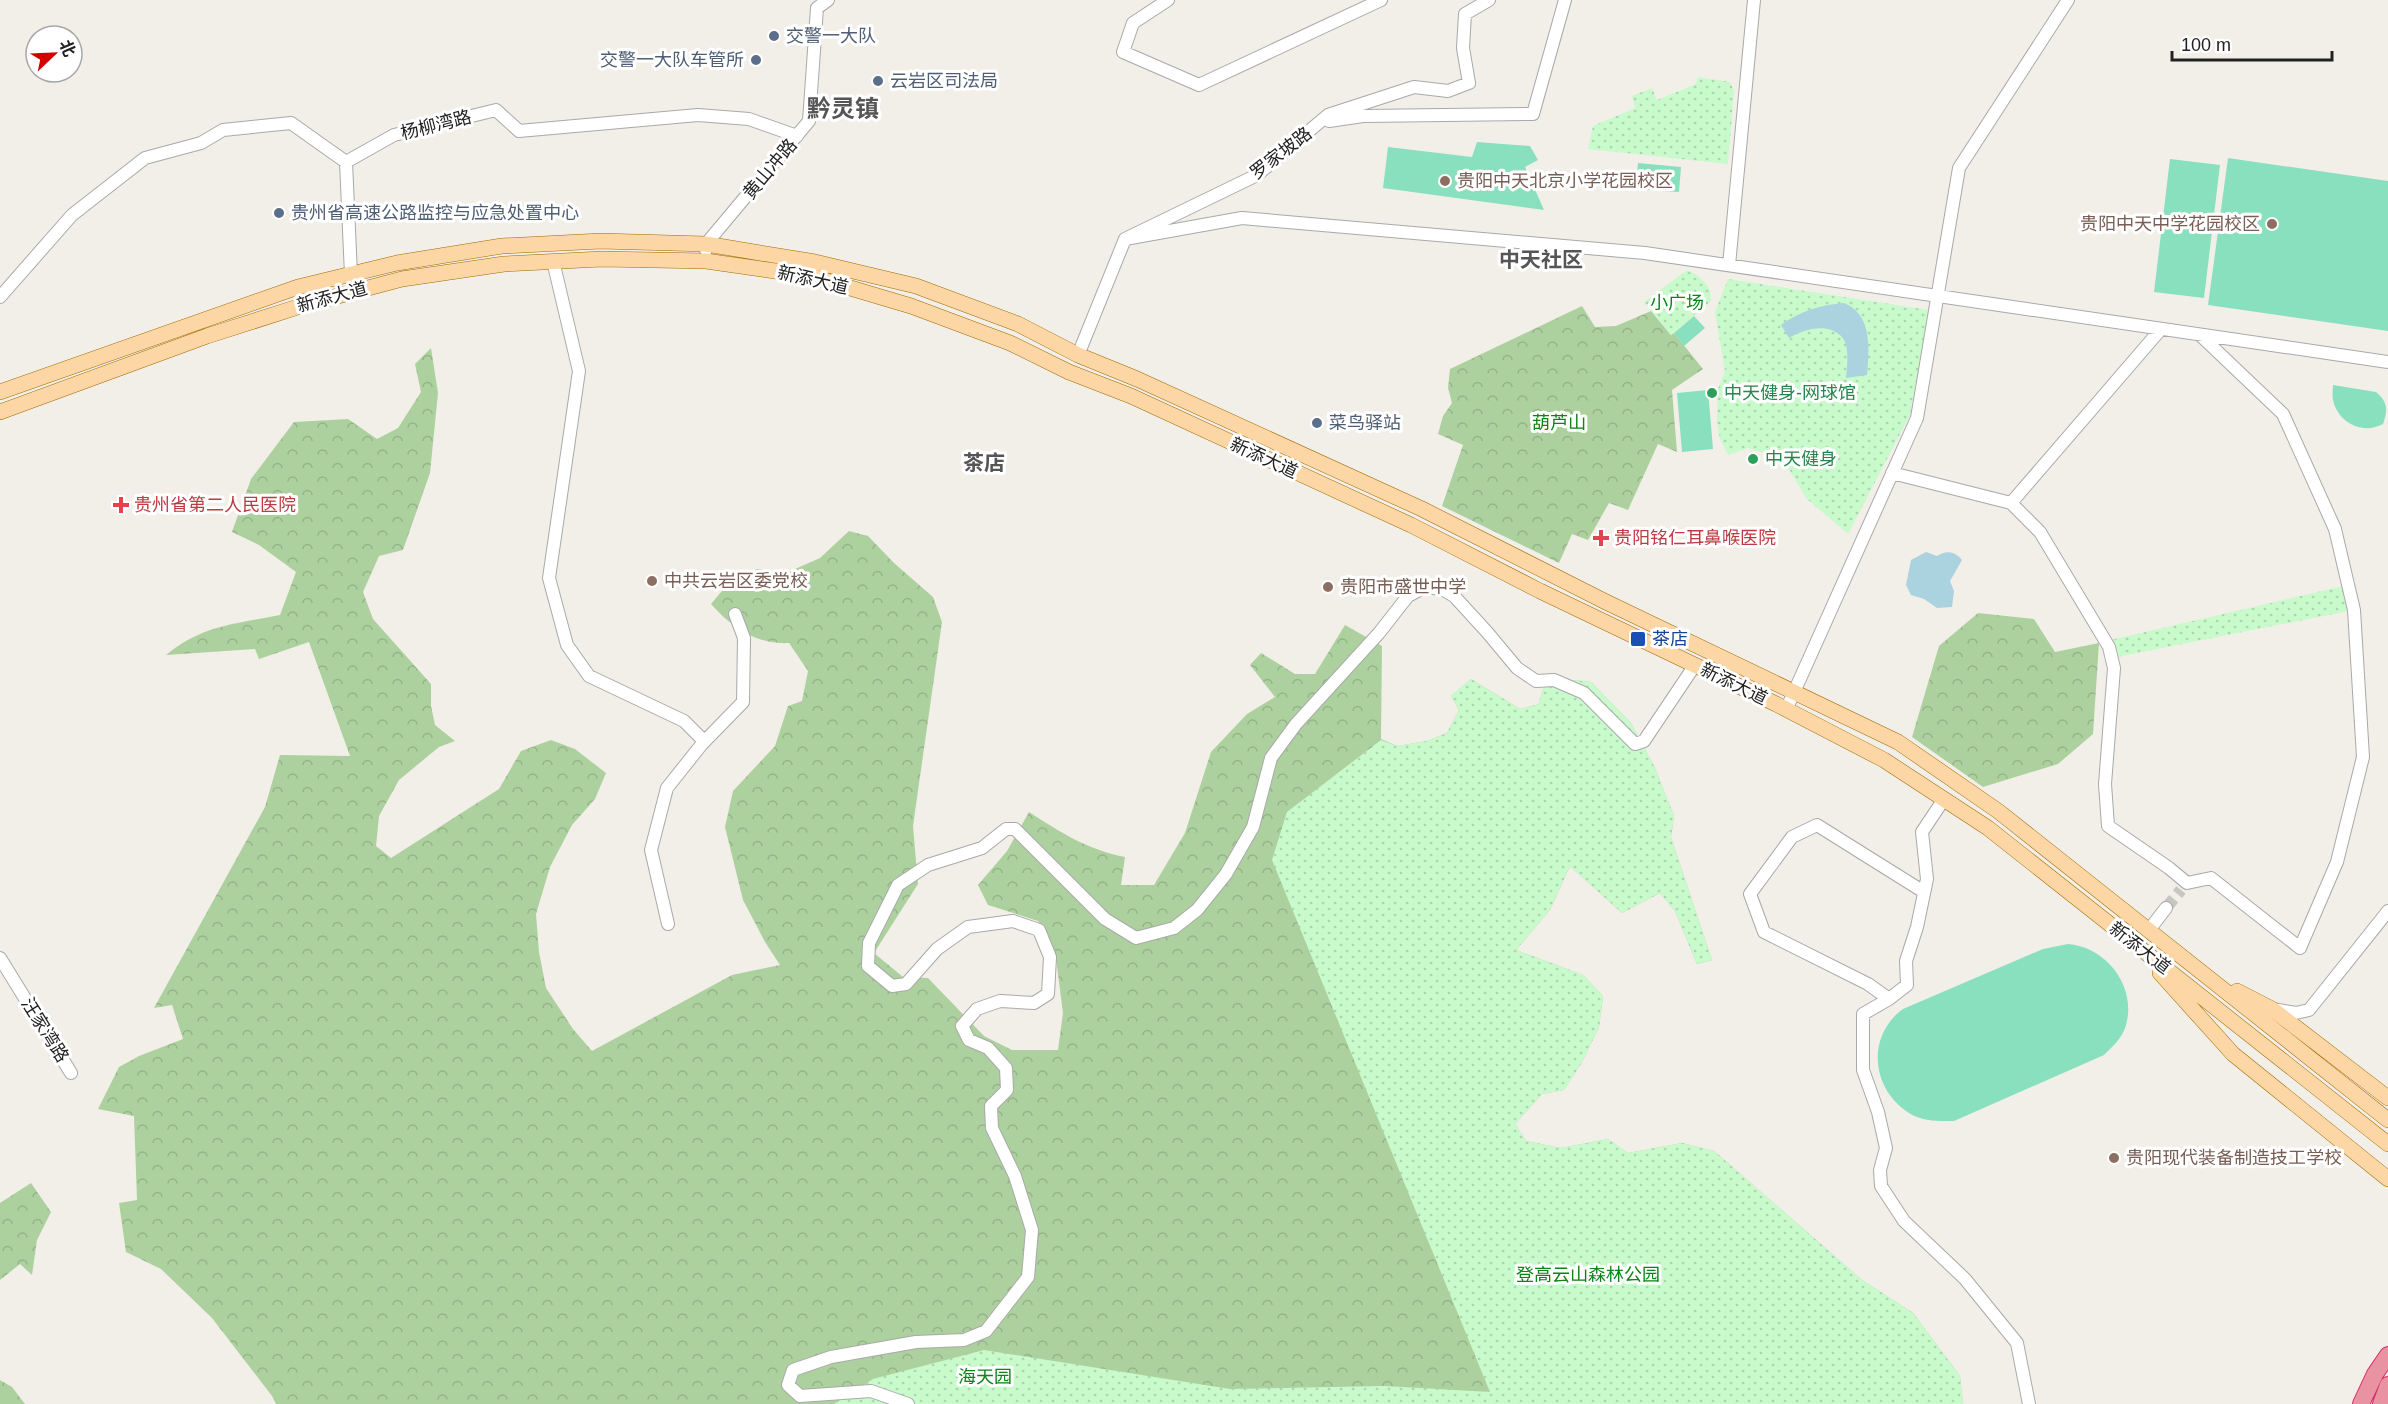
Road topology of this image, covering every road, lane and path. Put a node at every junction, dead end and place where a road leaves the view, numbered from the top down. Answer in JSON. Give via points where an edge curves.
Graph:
{"nodes":[{"id":1,"x":828,"y":0,"type":"edge"},
{"id":2,"x":1168,"y":0,"type":"edge"},
{"id":3,"x":1381,"y":0,"type":"edge"},
{"id":4,"x":1489,"y":0,"type":"edge"},
{"id":5,"x":1565,"y":0,"type":"edge"},
{"id":6,"x":1754,"y":0,"type":"edge"},
{"id":7,"x":2068,"y":0,"type":"edge"},
{"id":8,"x":1319,"y":123,"type":"junction"},
{"id":9,"x":797,"y":136,"type":"junction"},
{"id":10,"x":346,"y":162,"type":"junction"},
{"id":11,"x":1125,"y":239,"type":"junction"},
{"id":12,"x":706,"y":244,"type":"junction"},
{"id":13,"x":553,"y":261,"type":"junction"},
{"id":14,"x":706,"y":261,"type":"junction"},
{"id":15,"x":1729,"y":265,"type":"junction"},
{"id":16,"x":351,"y":275,"type":"junction"},
{"id":17,"x":1937,"y":296,"type":"junction"},
{"id":18,"x":0,"y":297,"type":"edge"},
{"id":19,"x":2161,"y":329,"type":"junction"},
{"id":20,"x":2200,"y":335,"type":"junction"},
{"id":21,"x":1078,"y":355,"type":"junction"},
{"id":22,"x":2388,"y":362,"type":"edge"},
{"id":23,"x":0,"y":392,"type":"edge"},
{"id":24,"x":0,"y":412,"type":"edge"},
{"id":25,"x":1892,"y":473,"type":"junction"},
{"id":26,"x":2011,"y":503,"type":"junction"},
{"id":27,"x":735,"y":614,"type":"dead end"},
{"id":28,"x":1695,"y":665,"type":"junction"},
{"id":29,"x":1794,"y":691,"type":"junction"},
{"id":30,"x":1786,"y":710,"type":"junction"},
{"id":31,"x":704,"y":741,"type":"junction"},
{"id":32,"x":1944,"y":799,"type":"junction"},
{"id":33,"x":1924,"y":892,"type":"junction"},
{"id":34,"x":2166,"y":908,"type":"tunnel mouth"},
{"id":35,"x":2388,"y":911,"type":"edge"},
{"id":36,"x":668,"y":924,"type":"dead end"},
{"id":37,"x":2149,"y":930,"type":"junction"},
{"id":38,"x":2130,"y":940,"type":"junction"},
{"id":39,"x":0,"y":958,"type":"edge"},
{"id":40,"x":2208,"y":977,"type":"junction"},
{"id":41,"x":1889,"y":999,"type":"junction"},
{"id":42,"x":2272,"y":1009,"type":"junction"},
{"id":43,"x":71,"y":1073,"type":"dead end"},
{"id":44,"x":2388,"y":1098,"type":"edge"},
{"id":45,"x":2388,"y":1120,"type":"edge"},
{"id":46,"x":2388,"y":1144,"type":"edge"},
{"id":47,"x":2388,"y":1179,"type":"edge"},
{"id":48,"x":2388,"y":1355,"type":"edge"},
{"id":49,"x":2388,"y":1385,"type":"edge"},
{"id":50,"x":908,"y":1404,"type":"edge"},
{"id":51,"x":2029,"y":1404,"type":"edge"},
{"id":52,"x":2361,"y":1404,"type":"edge"},
{"id":53,"x":2381,"y":1404,"type":"edge"}],
"edges":[{"from":1,"to":9,"type":"street","name":"黄山冲路","via":[[817,8],[809,121]]},
{"from":2,"to":3,"type":"street","via":[[1133,23],[1123,52],[1199,85]]},
{"from":4,"to":8,"type":"street","name":"罗家坡路","via":[[1465,14],[1463,48],[1469,83],[1448,92],[1414,87],[1328,115]]},
{"from":5,"to":8,"type":"street","via":[[1533,114],[1363,116]]},
{"from":6,"to":15,"type":"street"},
{"from":7,"to":17,"type":"street","via":[[1959,168]]},
{"from":8,"to":11,"type":"street","name":"罗家坡路","via":[[1257,175]]},
{"from":9,"to":10,"type":"street","name":"杨柳湾路","via":[[749,118],[698,115],[519,131],[496,110],[394,135]]},
{"from":9,"to":12,"type":"street","name":"黄山冲路"},
{"from":10,"to":16,"type":"street"},
{"from":10,"to":18,"type":"street","via":[[291,123],[223,130],[201,143],[145,158],[72,214]]},
{"from":11,"to":15,"type":"street","via":[[1242,218],[1645,253]]},
{"from":11,"to":21,"type":"street"},
{"from":12,"to":14,"type":"street"},
{"from":12,"to":16,"type":"main road","name":"新添大道","via":[[601,241],[502,246]]},
{"from":12,"to":21,"type":"main road","name":"新添大道","via":[[815,262],[916,286],[1018,324]]},
{"from":13,"to":14,"type":"main road","name":"新添大道"},
{"from":13,"to":24,"type":"main road","name":"新添大道","via":[[402,279],[315,302],[207,336]]},
{"from":13,"to":31,"type":"street","via":[[579,371],[549,578],[567,645],[589,676],[684,721]]},
{"from":14,"to":28,"type":"main road","name":"新添大道","via":[[810,276],[911,306],[1010,343],[1411,525]]},
{"from":15,"to":17,"type":"street"},
{"from":16,"to":23,"type":"main road","name":"新添大道","via":[[298,287]]},
{"from":17,"to":19,"type":"street"},
{"from":17,"to":25,"type":"street","via":[[1917,418]]},
{"from":19,"to":20,"type":"street"},
{"from":19,"to":26,"type":"street"},
{"from":20,"to":22,"type":"street"},
{"from":20,"to":26,"type":"street","via":[[2283,414],[2335,529],[2354,610],[2363,756],[2337,862],[2300,948],[2211,878],[2184,886],[2169,868],[2108,826],[2105,784],[2114,668],[2109,647],[2040,532]]},
{"from":21,"to":29,"type":"main road","name":"新添大道","via":[[1422,509]]},
{"from":25,"to":26,"type":"street"},
{"from":25,"to":29,"type":"street"},
{"from":27,"to":31,"type":"street","via":[[744,638],[743,702]]},
{"from":28,"to":30,"type":"main road","name":"新添大道"},
{"from":28,"to":50,"type":"street","via":[[1644,741],[1635,744],[1584,693],[1554,680],[1536,681],[1516,668],[1454,596],[1442,589],[1425,587],[1408,596],[1271,758],[1253,827],[1232,865],[1197,910],[1174,928],[1136,938],[1105,920],[1015,829],[1006,829],[982,848],[928,865],[898,885],[869,943],[868,966],[892,986],[906,984],[937,949],[968,927],[1013,921],[1039,930],[1050,957],[1048,994],[1034,1003],[1000,1001],[977,1009],[962,1026],[969,1040],[988,1048],[1006,1068],[1007,1090],[991,1106],[992,1128],[1015,1176],[1032,1230],[1028,1277],[986,1331],[964,1340],[916,1342],[831,1357],[793,1370],[788,1385],[800,1396],[871,1391]]},
{"from":29,"to":30,"type":"street"},
{"from":29,"to":37,"type":"main road","name":"新添大道","via":[[1899,742],[1998,811]]},
{"from":30,"to":32,"type":"main road","name":"新添大道","via":[[1884,760]]},
{"from":31,"to":36,"type":"street","via":[[667,788],[651,850]]},
{"from":32,"to":33,"type":"street","via":[[1922,832],[1927,879]]},
{"from":32,"to":38,"type":"main road","name":"新添大道","via":[[1988,828]]},
{"from":33,"to":41,"type":"street","via":[[1906,961],[1907,985]]},
{"from":33,"to":41,"type":"street","via":[[1817,825],[1792,837],[1750,894],[1764,932],[1868,984]]},
{"from":34,"to":37,"type":"street"},
{"from":35,"to":42,"type":"street","via":[[2309,1010],[2296,1013]]},
{"from":37,"to":40,"type":"main road","name":"新添大道"},
{"from":38,"to":46,"type":"main road","name":"新添大道"},
{"from":38,"to":47,"type":"main road","via":[[2233,1054]]},
{"from":39,"to":43,"type":"street","name":"汪家湾路"},
{"from":40,"to":42,"type":"main road"},
{"from":40,"to":45,"type":"main road","name":"新添大道"},
{"from":41,"to":51,"type":"street","via":[[1863,1014],[1863,1070],[1886,1148],[1880,1170],[1881,1186],[1904,1221],[1965,1280],[2017,1343]]},
{"from":42,"to":44,"type":"main road"},
{"from":48,"to":52,"type":"highway"},
{"from":49,"to":53,"type":"highway"}]}
